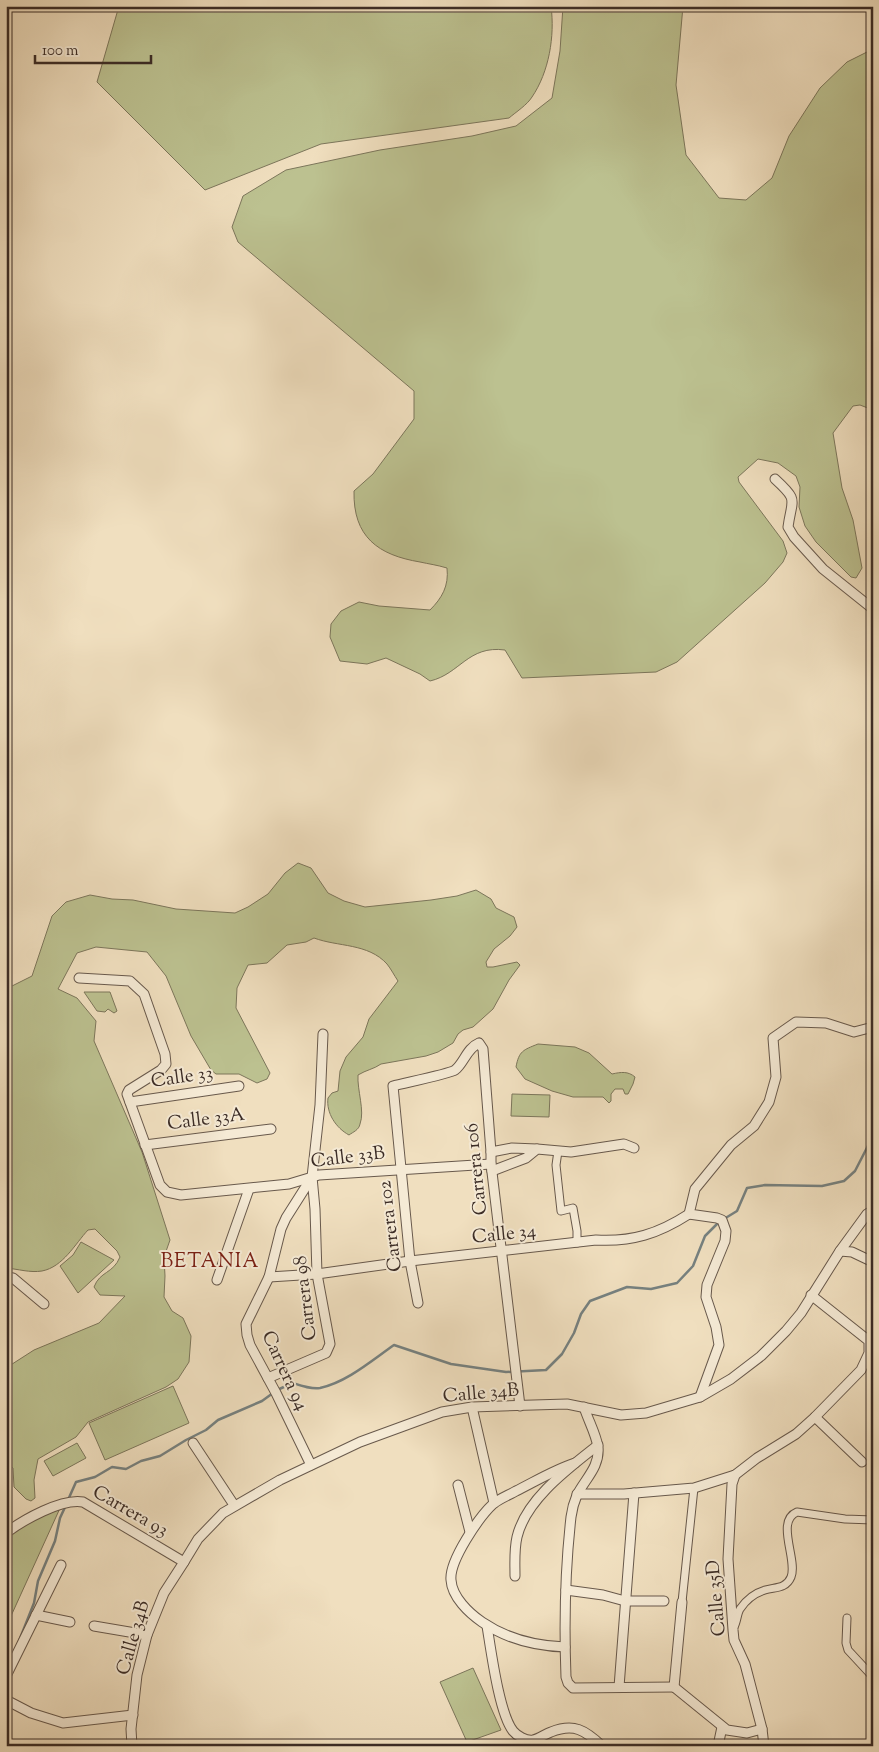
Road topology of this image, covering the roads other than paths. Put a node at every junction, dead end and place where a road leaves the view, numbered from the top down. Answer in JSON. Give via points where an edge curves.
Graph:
{"nodes":[{"id":1,"x":775,"y":479,"type":"dead end"},
{"id":2,"x":873,"y":608,"type":"edge"},
{"id":3,"x":79,"y":978,"type":"dead end"},
{"id":4,"x":873,"y":1027,"type":"edge"},
{"id":5,"x":323,"y":1034,"type":"dead end"},
{"id":6,"x":483,"y":1049,"type":"joint"},
{"id":7,"x":239,"y":1086,"type":"dead end"},
{"id":8,"x":130,"y":1102,"type":"junction"},
{"id":9,"x":271,"y":1128,"type":"dead end"},
{"id":10,"x":145,"y":1144,"type":"junction"},
{"id":11,"x":634,"y":1148,"type":"dead end"},
{"id":12,"x":537,"y":1149,"type":"junction"},
{"id":13,"x":491,"y":1152,"type":"junction"},
{"id":14,"x":558,"y":1152,"type":"junction"},
{"id":15,"x":401,"y":1168,"type":"junction"},
{"id":16,"x":492,"y":1168,"type":"junction"},
{"id":17,"x":312,"y":1177,"type":"junction"},
{"id":18,"x":249,"y":1189,"type":"junction"},
{"id":19,"x":873,"y":1210,"type":"edge"},
{"id":20,"x":689,"y":1214,"type":"junction"},
{"id":21,"x":577,"y":1243,"type":"junction"},
{"id":22,"x":840,"y":1250,"type":"junction"},
{"id":23,"x":503,"y":1251,"type":"junction"},
{"id":24,"x":410,"y":1261,"type":"junction"},
{"id":25,"x":873,"y":1262,"type":"edge"},
{"id":26,"x":317,"y":1274,"type":"junction"},
{"id":27,"x":6,"y":1276,"type":"edge"},
{"id":28,"x":269,"y":1277,"type":"junction"},
{"id":29,"x":217,"y":1280,"type":"dead end"},
{"id":30,"x":811,"y":1295,"type":"junction"},
{"id":31,"x":418,"y":1303,"type":"dead end"},
{"id":32,"x":44,"y":1304,"type":"dead end"},
{"id":33,"x":271,"y":1385,"type":"junction"},
{"id":34,"x":700,"y":1397,"type":"junction"},
{"id":35,"x":520,"y":1406,"type":"junction"},
{"id":36,"x":472,"y":1407,"type":"junction"},
{"id":37,"x":584,"y":1407,"type":"junction"},
{"id":38,"x":815,"y":1417,"type":"junction"},
{"id":39,"x":193,"y":1443,"type":"dead end"},
{"id":40,"x":598,"y":1445,"type":"junction"},
{"id":41,"x":862,"y":1462,"type":"dead end"},
{"id":42,"x":575,"y":1463,"type":"junction"},
{"id":43,"x":310,"y":1465,"type":"junction"},
{"id":44,"x":735,"y":1475,"type":"junction"},
{"id":45,"x":458,"y":1485,"type":"dead end"},
{"id":46,"x":694,"y":1488,"type":"junction"},
{"id":47,"x":634,"y":1493,"type":"junction"},
{"id":48,"x":577,"y":1494,"type":"junction"},
{"id":49,"x":494,"y":1503,"type":"junction"},
{"id":50,"x":234,"y":1505,"type":"junction"},
{"id":51,"x":873,"y":1520,"type":"edge"},
{"id":52,"x":470,"y":1532,"type":"junction"},
{"id":53,"x":6,"y":1534,"type":"edge"},
{"id":54,"x":184,"y":1562,"type":"junction"},
{"id":55,"x":61,"y":1565,"type":"dead end"},
{"id":56,"x":514,"y":1576,"type":"dead end"},
{"id":57,"x":566,"y":1590,"type":"junction"},
{"id":58,"x":625,"y":1601,"type":"junction"},
{"id":59,"x":664,"y":1601,"type":"dead end"},
{"id":60,"x":682,"y":1602,"type":"joint"},
{"id":61,"x":36,"y":1615,"type":"junction"},
{"id":62,"x":847,"y":1618,"type":"dead end"},
{"id":63,"x":70,"y":1622,"type":"dead end"},
{"id":64,"x":94,"y":1626,"type":"dead end"},
{"id":65,"x":487,"y":1626,"type":"junction"},
{"id":66,"x":733,"y":1630,"type":"junction"},
{"id":67,"x":148,"y":1635,"type":"junction"},
{"id":68,"x":565,"y":1647,"type":"junction"},
{"id":69,"x":6,"y":1676,"type":"edge"},
{"id":70,"x":873,"y":1677,"type":"edge"},
{"id":71,"x":619,"y":1687,"type":"junction"},
{"id":72,"x":674,"y":1687,"type":"junction"},
{"id":73,"x":6,"y":1700,"type":"edge"},
{"id":74,"x":133,"y":1715,"type":"junction"},
{"id":75,"x":722,"y":1727,"type":"junction"},
{"id":76,"x":762,"y":1729,"type":"junction"},
{"id":77,"x":132,"y":1746,"type":"edge"},
{"id":78,"x":602,"y":1746,"type":"edge"},
{"id":79,"x":718,"y":1746,"type":"edge"},
{"id":80,"x":764,"y":1746,"type":"edge"}],
"edges":[{"from":1,"to":2,"type":"street","via":[[790,493],[793,505],[788,528],[794,537],[823,569]]},
{"from":3,"to":8,"type":"street","via":[[130,981],[144,994],[166,1064],[128,1090]]},
{"from":4,"to":20,"type":"street","via":[[854,1032],[826,1023],[796,1022],[773,1038],[776,1077],[769,1102],[754,1126],[731,1145],[695,1189]]},
{"from":5,"to":17,"type":"street","name":"Carrera 94"},
{"from":6,"to":13,"type":"street","name":"Carrera 106"},
{"from":6,"to":15,"type":"street","name":"Carrera 102","via":[[476,1044],[453,1071],[393,1086]]},
{"from":7,"to":8,"type":"street","name":"Calle 33"},
{"from":8,"to":10,"type":"street"},
{"from":9,"to":10,"type":"street","name":"Calle 33A"},
{"from":10,"to":18,"type":"street","name":"Calle 33B","via":[[160,1184],[167,1192],[181,1195]]},
{"from":11,"to":14,"type":"street","via":[[624,1144],[589,1151]]},
{"from":12,"to":13,"type":"street","via":[[512,1148]]},
{"from":12,"to":14,"type":"street"},
{"from":12,"to":16,"type":"street","name":"Calle 33B","via":[[526,1158]]},
{"from":13,"to":16,"type":"street","name":"Carrera 106"},
{"from":14,"to":21,"type":"street","via":[[556,1165],[561,1211],[573,1208]]},
{"from":15,"to":16,"type":"street","name":"Calle 33B"},
{"from":15,"to":17,"type":"street","name":"Calle 33B"},
{"from":15,"to":24,"type":"street","name":"Carrera 102"},
{"from":16,"to":23,"type":"street","name":"Carrera 106"},
{"from":17,"to":18,"type":"street","name":"Calle 33B","via":[[289,1184]]},
{"from":17,"to":26,"type":"street","name":"Carrera 98"},
{"from":17,"to":28,"type":"street","name":"Carrera 94","via":[[281,1228]]},
{"from":18,"to":29,"type":"street"},
{"from":19,"to":22,"type":"street","name":"Calle 34B"},
{"from":20,"to":21,"type":"street","name":"Calle 34","via":[[669,1227],[641,1236],[619,1241]]},
{"from":20,"to":34,"type":"street","via":[[722,1220],[726,1231],[707,1285],[706,1297],[719,1345]]},
{"from":21,"to":23,"type":"street","name":"Calle 34"},
{"from":22,"to":25,"type":"street"},
{"from":22,"to":30,"type":"street","name":"Calle 34B"},
{"from":23,"to":24,"type":"street","name":"Calle 34"},
{"from":23,"to":35,"type":"street","name":"Carrera 106"},
{"from":24,"to":26,"type":"street","name":"Calle 34"},
{"from":24,"to":31,"type":"street","name":"Carrera 102"},
{"from":26,"to":28,"type":"street","name":"Calle 34"},
{"from":26,"to":33,"type":"street","name":"Carrera 98","via":[[330,1344],[326,1353]]},
{"from":27,"to":32,"type":"street","via":[[13,1278]]},
{"from":28,"to":33,"type":"street","name":"Carrera 94","via":[[246,1324],[250,1345]]},
{"from":30,"to":34,"type":"street","name":"Calle 34B","via":[[786,1331],[760,1356],[732,1379]]},
{"from":30,"to":38,"type":"street","via":[[869,1341],[869,1353],[861,1370]]},
{"from":33,"to":43,"type":"street","name":"Carrera 94"},
{"from":34,"to":37,"type":"street","name":"Calle 34B","via":[[646,1413],[622,1415]]},
{"from":35,"to":36,"type":"street","name":"Calle 34B"},
{"from":35,"to":37,"type":"street","name":"Calle 34B","via":[[567,1404]]},
{"from":36,"to":43,"type":"street","name":"Calle 34B","via":[[414,1421]]},
{"from":36,"to":49,"type":"street"},
{"from":37,"to":40,"type":"street"},
{"from":38,"to":41,"type":"street"},
{"from":38,"to":44,"type":"street","via":[[796,1434]]},
{"from":39,"to":50,"type":"street"},
{"from":40,"to":42,"type":"street"},
{"from":40,"to":48,"type":"street","via":[[597,1462]]},
{"from":42,"to":49,"type":"street"},
{"from":42,"to":56,"type":"street","via":[[533,1504],[522,1522],[517,1537]]},
{"from":43,"to":50,"type":"street","name":"Calle 34B"},
{"from":44,"to":46,"type":"street"},
{"from":44,"to":66,"type":"street","name":"Calle 35D","via":[[728,1559]]},
{"from":45,"to":52,"type":"street"},
{"from":46,"to":47,"type":"street"},
{"from":46,"to":60,"type":"street"},
{"from":47,"to":48,"type":"street"},
{"from":47,"to":58,"type":"street"},
{"from":48,"to":57,"type":"street","via":[[571,1518]]},
{"from":49,"to":52,"type":"street"},
{"from":50,"to":54,"type":"street","name":"Calle 34B","via":[[211,1524]]},
{"from":51,"to":66,"type":"street","via":[[793,1514],[787,1533],[793,1567],[789,1581],[784,1586],[756,1594],[748,1601],[740,1610]]},
{"from":52,"to":65,"type":"street","via":[[454,1564],[451,1580],[457,1598],[469,1614]]},
{"from":53,"to":54,"type":"street","name":"Carrera 93","via":[[62,1503],[83,1502]]},
{"from":54,"to":67,"type":"street","name":"Calle 34B","via":[[164,1593]]},
{"from":55,"to":61,"type":"street"},
{"from":57,"to":58,"type":"street"},
{"from":57,"to":68,"type":"street"},
{"from":58,"to":59,"type":"street"},
{"from":58,"to":71,"type":"street"},
{"from":60,"to":72,"type":"street"},
{"from":61,"to":63,"type":"street"},
{"from":61,"to":69,"type":"street"},
{"from":62,"to":70,"type":"street","via":[[848,1650]]},
{"from":64,"to":67,"type":"street"},
{"from":65,"to":68,"type":"street","via":[[516,1640]]},
{"from":65,"to":78,"type":"street","via":[[500,1696],[513,1732],[531,1740],[555,1730],[581,1729]]},
{"from":66,"to":76,"type":"street","name":"Calle 35D"},
{"from":67,"to":74,"type":"street","name":"Calle 34B","via":[[137,1675]]},
{"from":68,"to":71,"type":"street","via":[[568,1684],[574,1688]]},
{"from":71,"to":72,"type":"street"},
{"from":72,"to":75,"type":"street"},
{"from":73,"to":74,"type":"street","via":[[63,1724]]},
{"from":74,"to":77,"type":"street","name":"Calle 34B"},
{"from":75,"to":76,"type":"street","via":[[740,1733]]},
{"from":75,"to":79,"type":"street"},
{"from":76,"to":80,"type":"street","name":"Calle 35D"}]}
